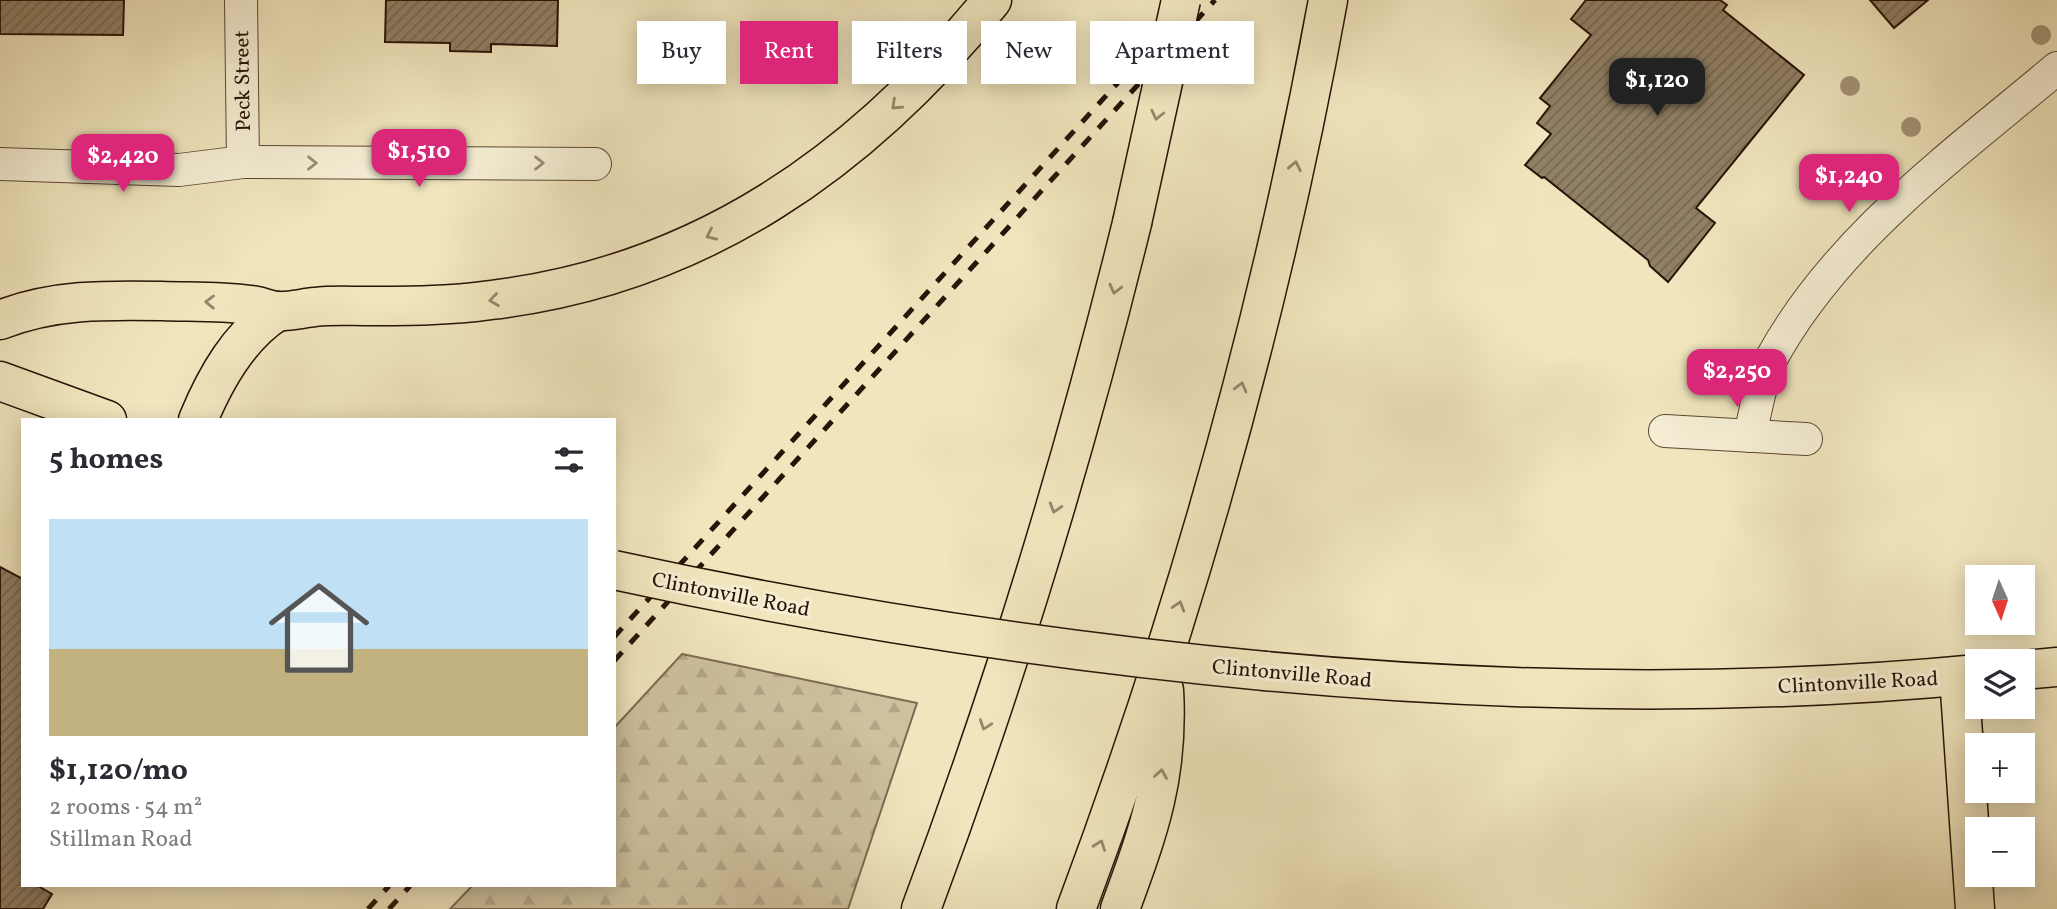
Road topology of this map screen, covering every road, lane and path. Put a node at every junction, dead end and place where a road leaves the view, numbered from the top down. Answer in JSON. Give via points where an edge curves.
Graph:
{"nodes":[{"id":1,"x":241,"y":0,"type":"edge"},
{"id":2,"x":992,"y":0,"type":"edge"},
{"id":3,"x":1181,"y":0,"type":"edge"},
{"id":4,"x":1327,"y":7,"type":"edge"},
{"id":5,"x":2057,"y":68,"type":"edge"},
{"id":6,"x":243,"y":162,"type":"junction"},
{"id":7,"x":0,"y":163,"type":"edge"},
{"id":8,"x":595,"y":164,"type":"dead end"},
{"id":9,"x":278,"y":311,"type":"junction"},
{"id":10,"x":0,"y":320,"type":"edge"},
{"id":11,"x":0,"y":381,"type":"edge"},
{"id":12,"x":102,"y":418,"type":"edge"},
{"id":13,"x":199,"y":418,"type":"edge"},
{"id":14,"x":1665,"y":431,"type":"dead end"},
{"id":15,"x":1749,"y":436,"type":"junction"},
{"id":16,"x":1806,"y":439,"type":"dead end"},
{"id":17,"x":616,"y":570,"type":"edge"},
{"id":18,"x":1161,"y":665,"type":"junction"},
{"id":19,"x":2057,"y":667,"type":"edge"},
{"id":20,"x":2035,"y":669,"type":"edge"},
{"id":21,"x":1965,"y":675,"type":"edge"},
{"id":22,"x":1969,"y":719,"type":"edge"},
{"id":23,"x":921,"y":909,"type":"edge"},
{"id":24,"x":1076,"y":909,"type":"edge"},
{"id":25,"x":1120,"y":909,"type":"edge"},
{"id":26,"x":1975,"y":909,"type":"edge"}],
"edges":[{"from":1,"to":6,"type":"street","name":"Peck Street"},
{"from":2,"to":9,"type":"main road","one_way":true,"via":[[910,92],[849,147],[778,199],[689,246],[611,274],[494,300]]},
{"from":3,"to":23,"type":"main road","one_way":true,"bridge":true,"via":[[1132,223],[1083,412],[1038,562]]},
{"from":18,"to":4,"type":"main road","one_way":true,"via":[[1259,318]]},
{"from":5,"to":15,"type":"street","via":[[1886,213],[1819,286],[1770,361]]},
{"from":6,"to":7,"type":"street","via":[[179,170]]},
{"from":6,"to":8,"type":"street","one_way":true},
{"from":9,"to":10,"type":"main road","one_way":true,"via":[[223,302],[82,301]]},
{"from":9,"to":13,"type":"main road","via":[[243,341]]},
{"from":11,"to":12,"type":"main road"},
{"from":14,"to":15,"type":"street"},
{"from":15,"to":16,"type":"street"},
{"from":17,"to":21,"type":"main road","name":"Clintonville Road","bridge":true,"via":[[777,604],[1087,652],[1392,681],[1609,690],[1795,687]]},
{"from":24,"to":18,"type":"main road","one_way":true},
{"from":25,"to":18,"type":"main road","one_way":true,"via":[[1159,789],[1165,733]]},
{"from":19,"to":20,"type":"main road"},
{"from":22,"to":26,"type":"main road"}]}
